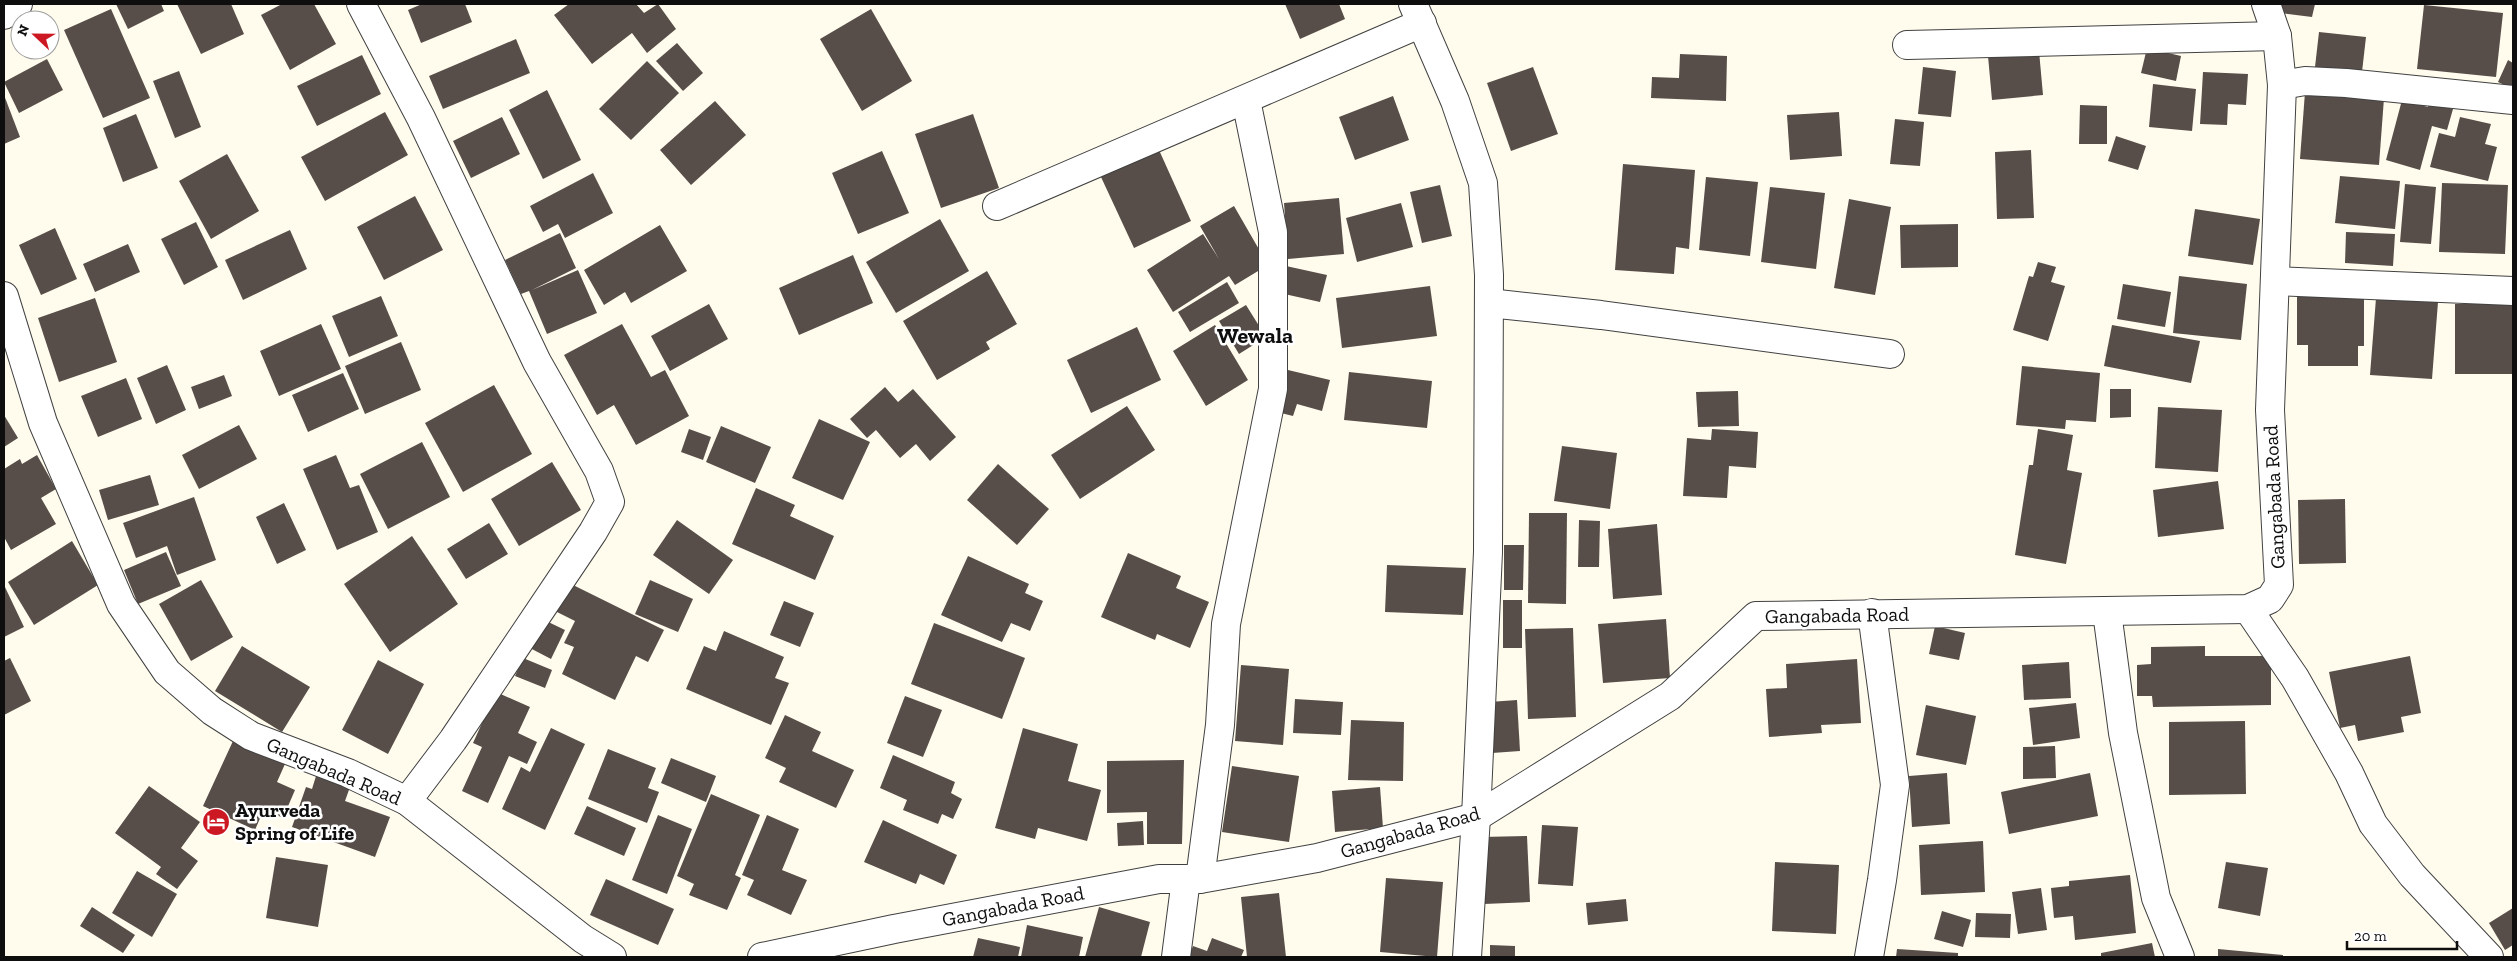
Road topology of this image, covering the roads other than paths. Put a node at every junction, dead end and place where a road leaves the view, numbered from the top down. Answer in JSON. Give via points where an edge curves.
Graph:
{"nodes":[{"id":1,"x":18,"y":4,"type":"edge"},
{"id":2,"x":362,"y":4,"type":"edge"},
{"id":3,"x":2266,"y":4,"type":"edge"},
{"id":4,"x":1418,"y":13,"type":"edge"},
{"id":5,"x":4,"y":15,"type":"edge"},
{"id":6,"x":2277,"y":36,"type":"junction"},
{"id":7,"x":1907,"y":44,"type":"dead end"},
{"id":8,"x":2282,"y":85,"type":"junction"},
{"id":9,"x":1246,"y":100,"type":"junction"},
{"id":10,"x":2513,"y":100,"type":"edge"},
{"id":11,"x":997,"y":206,"type":"dead end"},
{"id":12,"x":2275,"y":280,"type":"junction"},
{"id":13,"x":2513,"y":291,"type":"edge"},
{"id":14,"x":4,"y":296,"type":"edge"},
{"id":15,"x":1489,"y":302,"type":"junction"},
{"id":16,"x":1890,"y":354,"type":"dead end"},
{"id":17,"x":2248,"y":609,"type":"junction"},
{"id":18,"x":2107,"y":612,"type":"junction"},
{"id":19,"x":1872,"y":613,"type":"junction"},
{"id":20,"x":407,"y":801,"type":"junction"},
{"id":21,"x":1476,"y":816,"type":"junction"},
{"id":22,"x":1193,"y":879,"type":"junction"},
{"id":23,"x":612,"y":957,"type":"edge"},
{"id":24,"x":762,"y":957,"type":"edge"},
{"id":25,"x":1176,"y":957,"type":"edge"},
{"id":26,"x":1467,"y":957,"type":"edge"},
{"id":27,"x":1869,"y":957,"type":"edge"},
{"id":28,"x":2180,"y":957,"type":"edge"},
{"id":29,"x":2489,"y":957,"type":"edge"}],
"edges":[{"from":1,"to":5,"type":"street"},
{"from":2,"to":20,"type":"street","via":[[421,118],[537,362],[599,470],[610,502],[453,740]]},
{"from":3,"to":6,"type":"street","name":"Gangabada Road"},
{"from":4,"to":9,"type":"street"},
{"from":4,"to":15,"type":"street","via":[[1455,101],[1483,182]]},
{"from":6,"to":7,"type":"street"},
{"from":6,"to":8,"type":"street","name":"Gangabada Road"},
{"from":8,"to":10,"type":"street","via":[[2313,81]]},
{"from":8,"to":12,"type":"street","name":"Gangabada Road"},
{"from":9,"to":11,"type":"street"},
{"from":9,"to":22,"type":"street","via":[[1273,232],[1273,389],[1226,624],[1220,725]]},
{"from":12,"to":13,"type":"street"},
{"from":12,"to":17,"type":"street","name":"Gangabada Road","via":[[2270,410],[2279,585],[2270,599]]},
{"from":14,"to":20,"type":"street","name":"Gangabada Road","via":[[43,423],[122,604],[167,672],[212,711],[251,736],[348,773]]},
{"from":15,"to":16,"type":"street"},
{"from":15,"to":21,"type":"street","via":[[1488,552]]},
{"from":17,"to":18,"type":"street","name":"Gangabada Road"},
{"from":17,"to":29,"type":"street","via":[[2295,678],[2349,773],[2373,824],[2412,874]]},
{"from":18,"to":19,"type":"street","name":"Gangabada Road"},
{"from":18,"to":28,"type":"street","via":[[2123,733],[2156,898]]},
{"from":19,"to":21,"type":"street","name":"Gangabada Road","via":[[1756,616],[1670,696]]},
{"from":19,"to":27,"type":"street","via":[[1895,785]]},
{"from":20,"to":23,"type":"street","name":"Gangabada Road","via":[[575,933]]},
{"from":21,"to":22,"type":"street","name":"Gangabada Road","via":[[1317,858]]},
{"from":21,"to":26,"type":"street"},
{"from":22,"to":24,"type":"street","name":"Gangabada Road","via":[[1159,879]]},
{"from":22,"to":25,"type":"street"}]}
